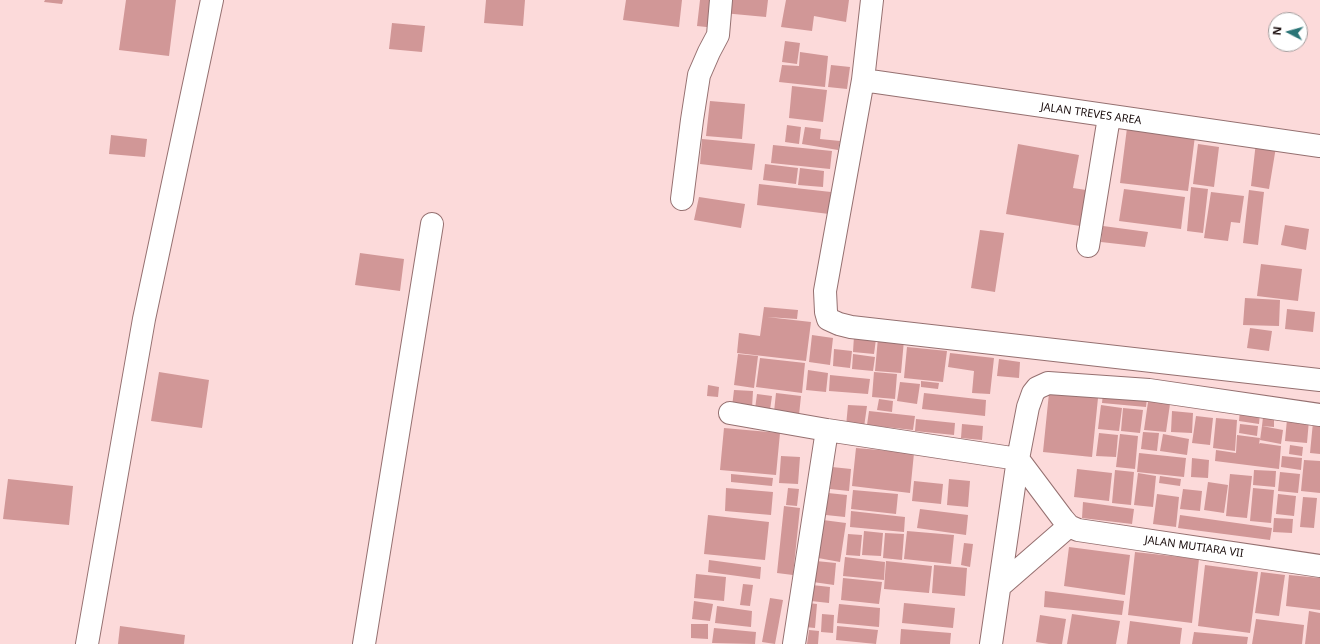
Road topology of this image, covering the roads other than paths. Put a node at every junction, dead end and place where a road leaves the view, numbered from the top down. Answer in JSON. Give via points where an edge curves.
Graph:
{"nodes":[{"id":1,"x":212,"y":0,"type":"edge"},
{"id":2,"x":721,"y":0,"type":"edge"},
{"id":3,"x":872,"y":0,"type":"edge"},
{"id":4,"x":863,"y":80,"type":"junction"},
{"id":5,"x":1109,"y":117,"type":"junction"},
{"id":6,"x":1320,"y":146,"type":"edge"},
{"id":7,"x":682,"y":199,"type":"dead end"},
{"id":8,"x":432,"y":224,"type":"dead end"},
{"id":9,"x":1088,"y":246,"type":"dead end"},
{"id":10,"x":1320,"y":380,"type":"edge"},
{"id":11,"x":730,"y":413,"type":"dead end"},
{"id":12,"x":1320,"y":416,"type":"edge"},
{"id":13,"x":827,"y":430,"type":"junction"},
{"id":14,"x":1018,"y":459,"type":"junction"},
{"id":15,"x":1069,"y":526,"type":"junction"},
{"id":16,"x":1320,"y":566,"type":"edge"},
{"id":17,"x":1000,"y":586,"type":"junction"},
{"id":18,"x":87,"y":644,"type":"edge"},
{"id":19,"x":364,"y":644,"type":"edge"},
{"id":20,"x":794,"y":644,"type":"edge"},
{"id":21,"x":991,"y":644,"type":"edge"}],
"edges":[{"from":1,"to":18,"type":"street","via":[[144,319]]},
{"from":2,"to":7,"type":"street","via":[[718,35],[699,75]]},
{"from":3,"to":4,"type":"street"},
{"from":4,"to":5,"type":"street","name":"JALAN TREVES AREA"},
{"from":4,"to":10,"type":"street","via":[[826,291],[828,319],[851,328]]},
{"from":5,"to":6,"type":"street","name":"JALAN TREVES AREA"},
{"from":5,"to":9,"type":"street"},
{"from":8,"to":19,"type":"street"},
{"from":11,"to":13,"type":"street"},
{"from":12,"to":14,"type":"street","via":[[1148,390],[1048,383],[1033,393]]},
{"from":13,"to":14,"type":"street"},
{"from":13,"to":20,"type":"street"},
{"from":14,"to":15,"type":"street"},
{"from":14,"to":17,"type":"street"},
{"from":15,"to":16,"type":"street","name":"JALAN MUTIARA VII","via":[[1078,530]]},
{"from":15,"to":17,"type":"street"},
{"from":17,"to":21,"type":"street"}]}
